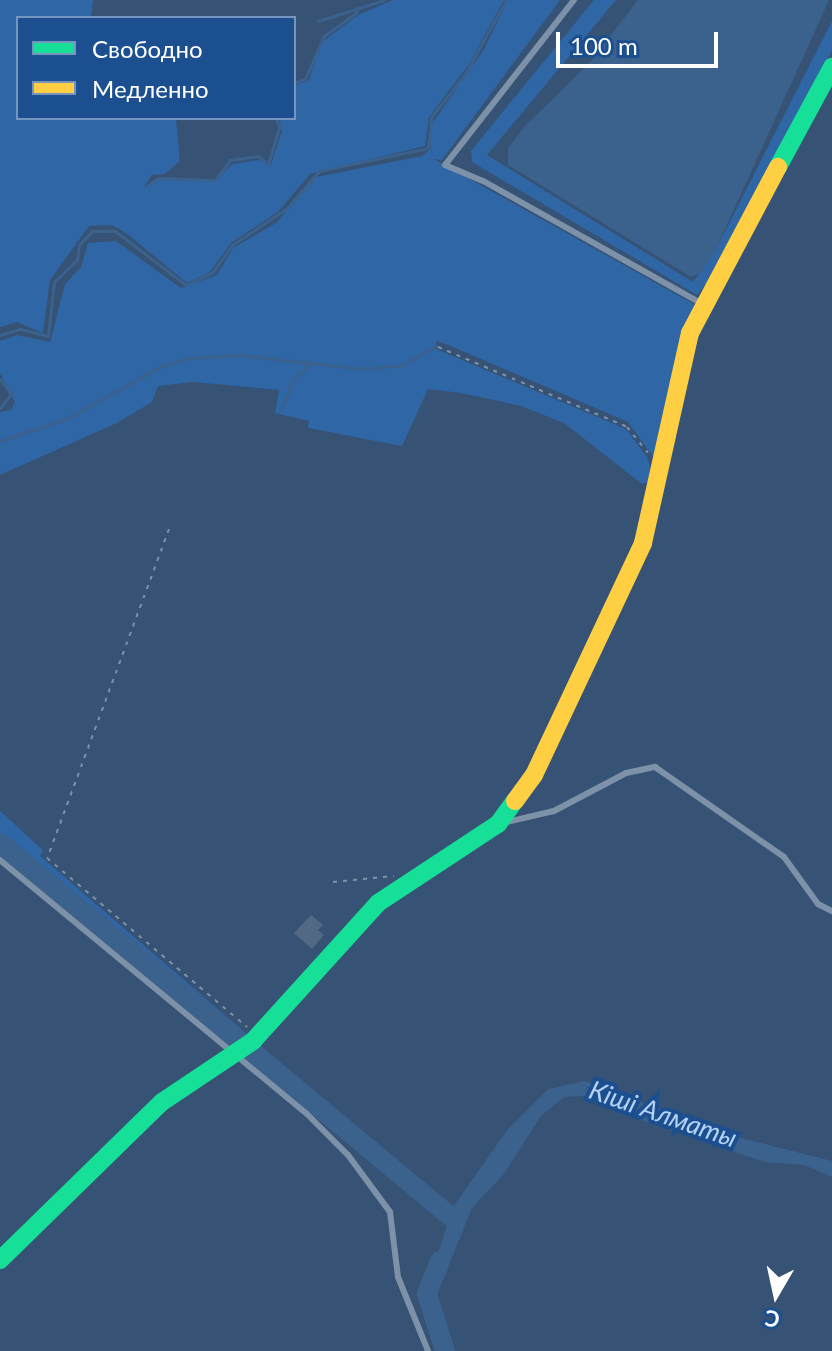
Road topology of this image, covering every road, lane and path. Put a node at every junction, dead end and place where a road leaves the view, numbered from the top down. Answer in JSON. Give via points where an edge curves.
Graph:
{"nodes":[{"id":1,"x":574,"y":0,"type":"edge"},
{"id":2,"x":832,"y":67,"type":"edge"},
{"id":3,"x":704,"y":305,"type":"junction"},
{"id":4,"x":438,"y":347,"type":"dead end"},
{"id":5,"x":651,"y":460,"type":"dead end"},
{"id":6,"x":169,"y":529,"type":"dead end"},
{"id":7,"x":498,"y":824,"type":"junction"},
{"id":8,"x":0,"y":860,"type":"edge"},
{"id":9,"x":333,"y":882,"type":"dead end"},
{"id":10,"x":401,"y":887,"type":"junction"},
{"id":11,"x":832,"y":911,"type":"edge"},
{"id":12,"x":256,"y":1037,"type":"junction"},
{"id":13,"x":232,"y":1052,"type":"junction"},
{"id":14,"x":0,"y":1260,"type":"edge"},
{"id":15,"x":428,"y":1351,"type":"edge"}],
"edges":[{"from":1,"to":3,"type":"lane","via":[[445,165],[485,182]]},
{"from":2,"to":3,"type":"street"},
{"from":3,"to":7,"type":"street","via":[[683,354],[659,489],[643,543],[534,775]]},
{"from":4,"to":5,"type":"path","via":[[627,427]]},
{"from":6,"to":12,"type":"path","via":[[47,858]]},
{"from":7,"to":10,"type":"street"},
{"from":7,"to":11,"type":"lane","via":[[554,811],[626,773],[655,767],[784,857],[818,904]]},
{"from":8,"to":13,"type":"lane"},
{"from":9,"to":10,"type":"path","via":[[388,873]]},
{"from":10,"to":12,"type":"street","via":[[357,923]]},
{"from":12,"to":13,"type":"street"},
{"from":13,"to":14,"type":"street","via":[[162,1102]]},
{"from":13,"to":15,"type":"lane","via":[[307,1114],[382,1197],[390,1212],[398,1277]]}]}
